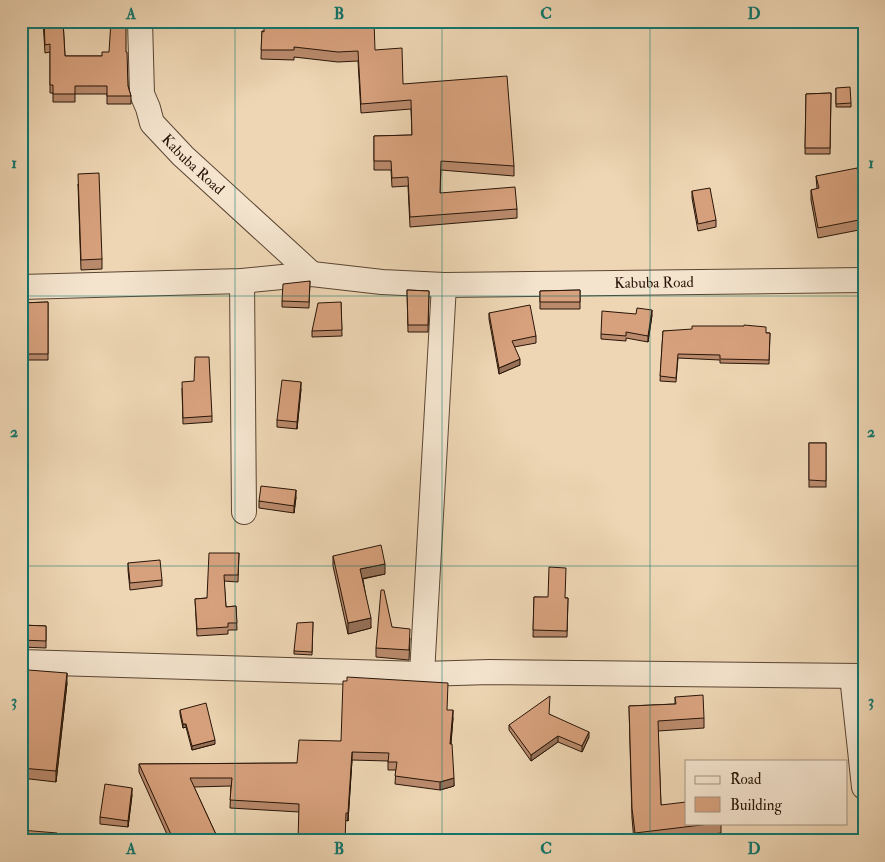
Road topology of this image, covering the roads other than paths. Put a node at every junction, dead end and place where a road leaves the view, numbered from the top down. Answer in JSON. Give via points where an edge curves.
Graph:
{"nodes":[{"id":1,"x":140,"y":21,"type":"edge"},
{"id":2,"x":312,"y":274,"type":"junction"},
{"id":3,"x":864,"y":280,"type":"edge"},
{"id":4,"x":242,"y":281,"type":"junction"},
{"id":5,"x":444,"y":285,"type":"junction"},
{"id":6,"x":21,"y":286,"type":"edge"},
{"id":7,"x":244,"y":512,"type":"dead end"},
{"id":8,"x":21,"y":662,"type":"edge"},
{"id":9,"x":422,"y":674,"type":"junction"},
{"id":10,"x":858,"y":676,"type":"edge"},
{"id":11,"x":864,"y":788,"type":"edge"}],
"edges":[{"from":1,"to":2,"type":"street","name":"Kabuba Road","via":[[142,94],[152,123],[183,156]]},
{"from":2,"to":4,"type":"street","name":"Kabuba Road"},
{"from":2,"to":5,"type":"street","name":"Kabuba Road"},
{"from":3,"to":5,"type":"street","name":"Kabuba Road"},
{"from":4,"to":6,"type":"street","name":"Kabuba Road"},
{"from":4,"to":7,"type":"street"},
{"from":5,"to":9,"type":"street"},
{"from":8,"to":9,"type":"street"},
{"from":9,"to":10,"type":"street"},
{"from":10,"to":11,"type":"street"}]}
